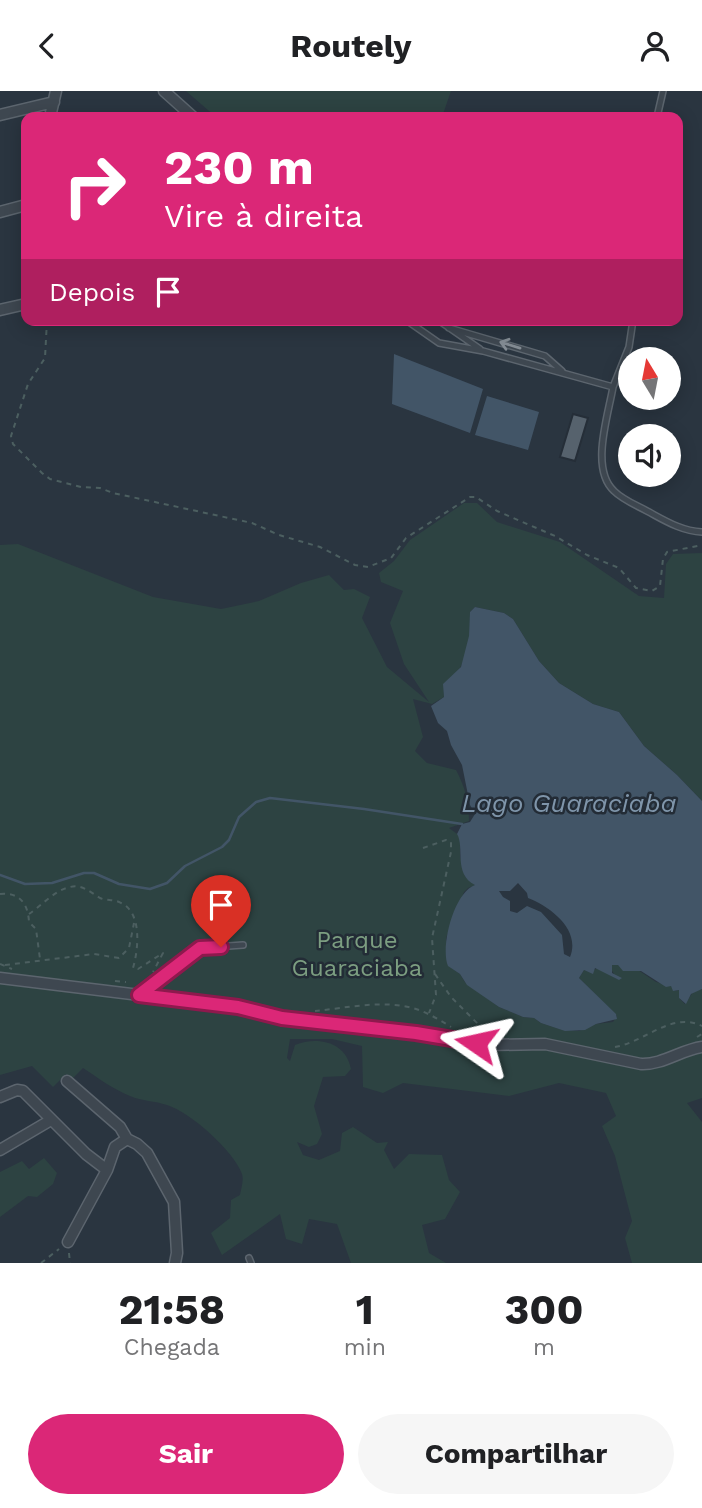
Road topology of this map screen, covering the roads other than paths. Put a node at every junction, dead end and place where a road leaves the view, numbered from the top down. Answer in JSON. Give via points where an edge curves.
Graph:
{"nodes":[{"id":1,"x":164,"y":91,"type":"edge"},
{"id":2,"x":663,"y":91,"type":"edge"},
{"id":3,"x":55,"y":96,"type":"edge"},
{"id":4,"x":187,"y":112,"type":"edge"},
{"id":5,"x":658,"y":112,"type":"edge"},
{"id":6,"x":0,"y":115,"type":"edge"},
{"id":7,"x":21,"y":206,"type":"edge"},
{"id":8,"x":0,"y":212,"type":"edge"},
{"id":9,"x":21,"y":305,"type":"edge"},
{"id":10,"x":0,"y":310,"type":"edge"},
{"id":11,"x":415,"y":326,"type":"edge"},
{"id":12,"x":632,"y":326,"type":"edge"},
{"id":13,"x":449,"y":327,"type":"joint"},
{"id":14,"x":483,"y":351,"type":"junction"},
{"id":15,"x":564,"y":374,"type":"junction"},
{"id":16,"x":612,"y":387,"type":"junction"},
{"id":17,"x":702,"y":531,"type":"edge"},
{"id":18,"x":243,"y":945,"type":"dead end"},
{"id":19,"x":0,"y":978,"type":"edge"},
{"id":20,"x":139,"y":995,"type":"junction"},
{"id":21,"x":698,"y":1042,"type":"edge"},
{"id":22,"x":67,"y":1080,"type":"dead end"},
{"id":23,"x":0,"y":1097,"type":"edge"},
{"id":24,"x":51,"y":1120,"type":"junction"},
{"id":25,"x":127,"y":1139,"type":"junction"},
{"id":26,"x":0,"y":1150,"type":"edge"},
{"id":27,"x":107,"y":1170,"type":"junction"},
{"id":28,"x":68,"y":1242,"type":"road end"},
{"id":29,"x":175,"y":1263,"type":"edge"}],
"edges":[{"from":1,"to":4,"type":"street"},
{"from":2,"to":5,"type":"lane"},
{"from":3,"to":6,"type":"street"},
{"from":7,"to":8,"type":"street"},
{"from":9,"to":10,"type":"street"},
{"from":11,"to":14,"type":"lane","via":[[439,343]]},
{"from":12,"to":16,"type":"lane","via":[[629,347]]},
{"from":13,"to":14,"type":"lane"},
{"from":15,"to":13,"type":"lane","one_way":true,"via":[[545,356]]},
{"from":14,"to":15,"type":"lane"},
{"from":15,"to":16,"type":"lane"},
{"from":16,"to":17,"type":"lane","via":[[601,457],[604,477],[626,499],[675,526]]},
{"from":18,"to":20,"type":"lane","via":[[200,948]]},
{"from":19,"to":20,"type":"street"},
{"from":20,"to":21,"type":"street","via":[[487,1045],[545,1044],[641,1064],[654,1063]]},
{"from":22,"to":25,"type":"street","via":[[120,1127]]},
{"from":23,"to":24,"type":"street","via":[[23,1091]]},
{"from":24,"to":26,"type":"street"},
{"from":24,"to":27,"type":"street"},
{"from":25,"to":27,"type":"street","via":[[115,1147]]},
{"from":25,"to":29,"type":"street","via":[[147,1153],[172,1195]]},
{"from":27,"to":28,"type":"street"}]}
